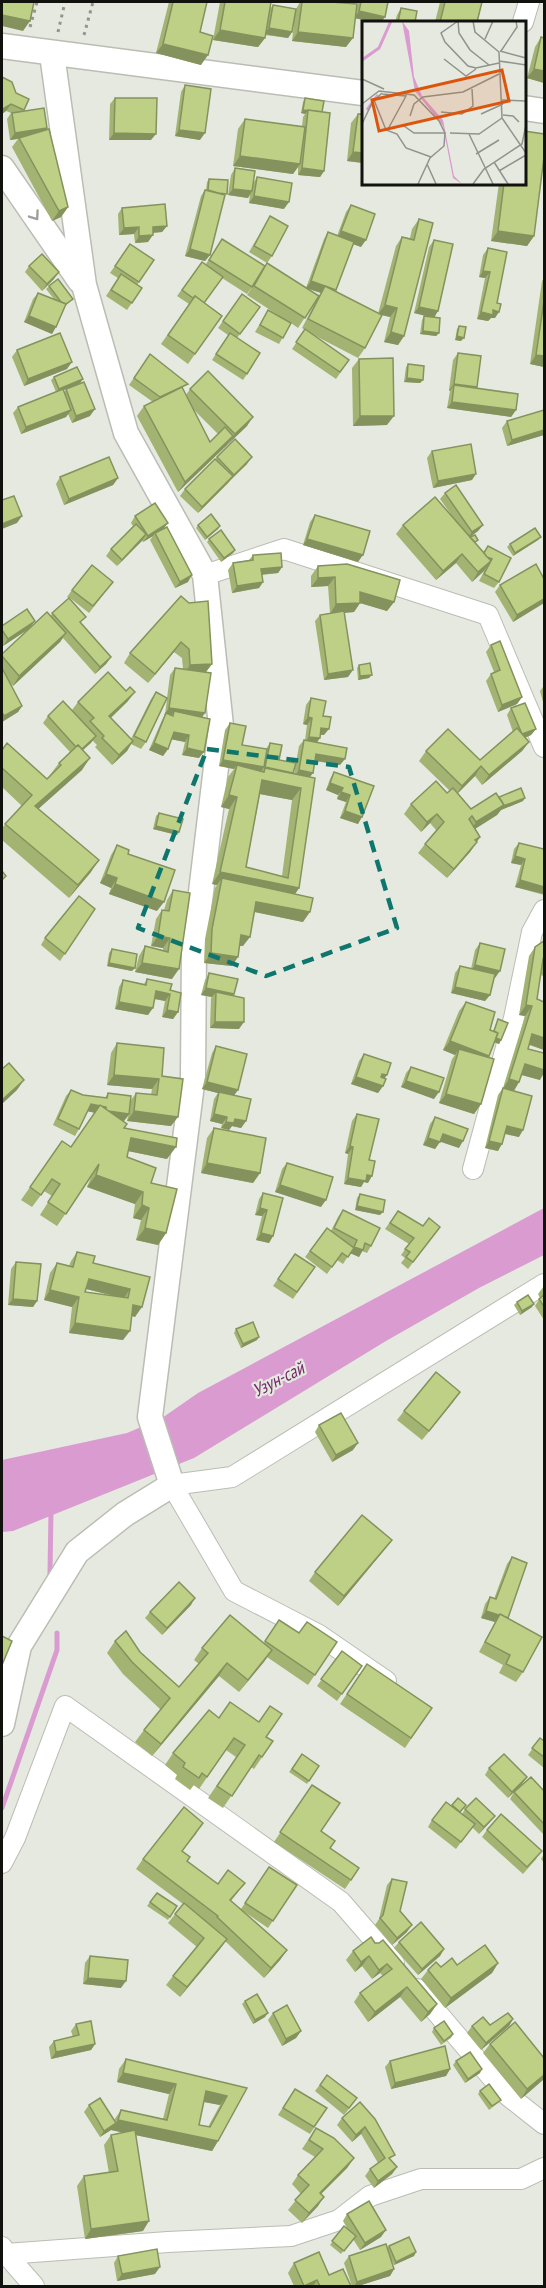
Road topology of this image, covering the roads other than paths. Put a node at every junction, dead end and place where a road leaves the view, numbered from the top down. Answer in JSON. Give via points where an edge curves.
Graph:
{"nodes":[{"id":1,"x":529,"y":2,"type":"edge"},
{"id":2,"x":523,"y":21,"type":"edge"},
{"id":3,"x":13,"y":48,"type":"edge"},
{"id":4,"x":52,"y":54,"type":"junction"},
{"id":5,"x":362,"y":93,"type":"edge"},
{"id":6,"x":525,"y":108,"type":"edge"},
{"id":7,"x":544,"y":111,"type":"edge"},
{"id":8,"x":2,"y":168,"type":"edge"},
{"id":9,"x":84,"y":285,"type":"junction"},
{"id":10,"x":205,"y":575,"type":"junction"},
{"id":11,"x":544,"y":747,"type":"edge"},
{"id":12,"x":544,"y":910,"type":"edge"},
{"id":13,"x":474,"y":1169,"type":"dead end"},
{"id":14,"x":544,"y":1284,"type":"edge"},
{"id":15,"x":170,"y":1480,"type":"junction"},
{"id":16,"x":405,"y":1695,"type":"edge"},
{"id":17,"x":2,"y":1724,"type":"edge"},
{"id":18,"x":2,"y":1863,"type":"edge"},
{"id":19,"x":544,"y":2124,"type":"edge"},
{"id":20,"x":544,"y":2168,"type":"edge"},
{"id":21,"x":4,"y":2250,"type":"edge"},
{"id":22,"x":34,"y":2286,"type":"edge"}],
"edges":[{"from":1,"to":2,"type":"street"},
{"from":3,"to":4,"type":"street"},
{"from":4,"to":5,"type":"street"},
{"from":4,"to":9,"type":"street"},
{"from":6,"to":7,"type":"street"},
{"from":8,"to":9,"type":"street","one_way":true},
{"from":9,"to":10,"type":"street","via":[[126,433]]},
{"from":10,"to":11,"type":"street","via":[[284,549],[488,615]]},
{"from":10,"to":15,"type":"street","via":[[221,726],[194,950],[192,1076],[150,1417]]},
{"from":12,"to":13,"type":"street","via":[[532,932]]},
{"from":14,"to":15,"type":"street","via":[[232,1477]]},
{"from":15,"to":16,"type":"street","via":[[234,1591],[319,1635]]},
{"from":15,"to":17,"type":"street","via":[[76,1552],[19,1646]]},
{"from":18,"to":19,"type":"street","via":[[65,1706],[341,1902],[506,2094]]},
{"from":20,"to":21,"type":"street","via":[[521,2178],[421,2179],[370,2196],[339,2220],[291,2236]]},
{"from":21,"to":22,"type":"street"}]}
